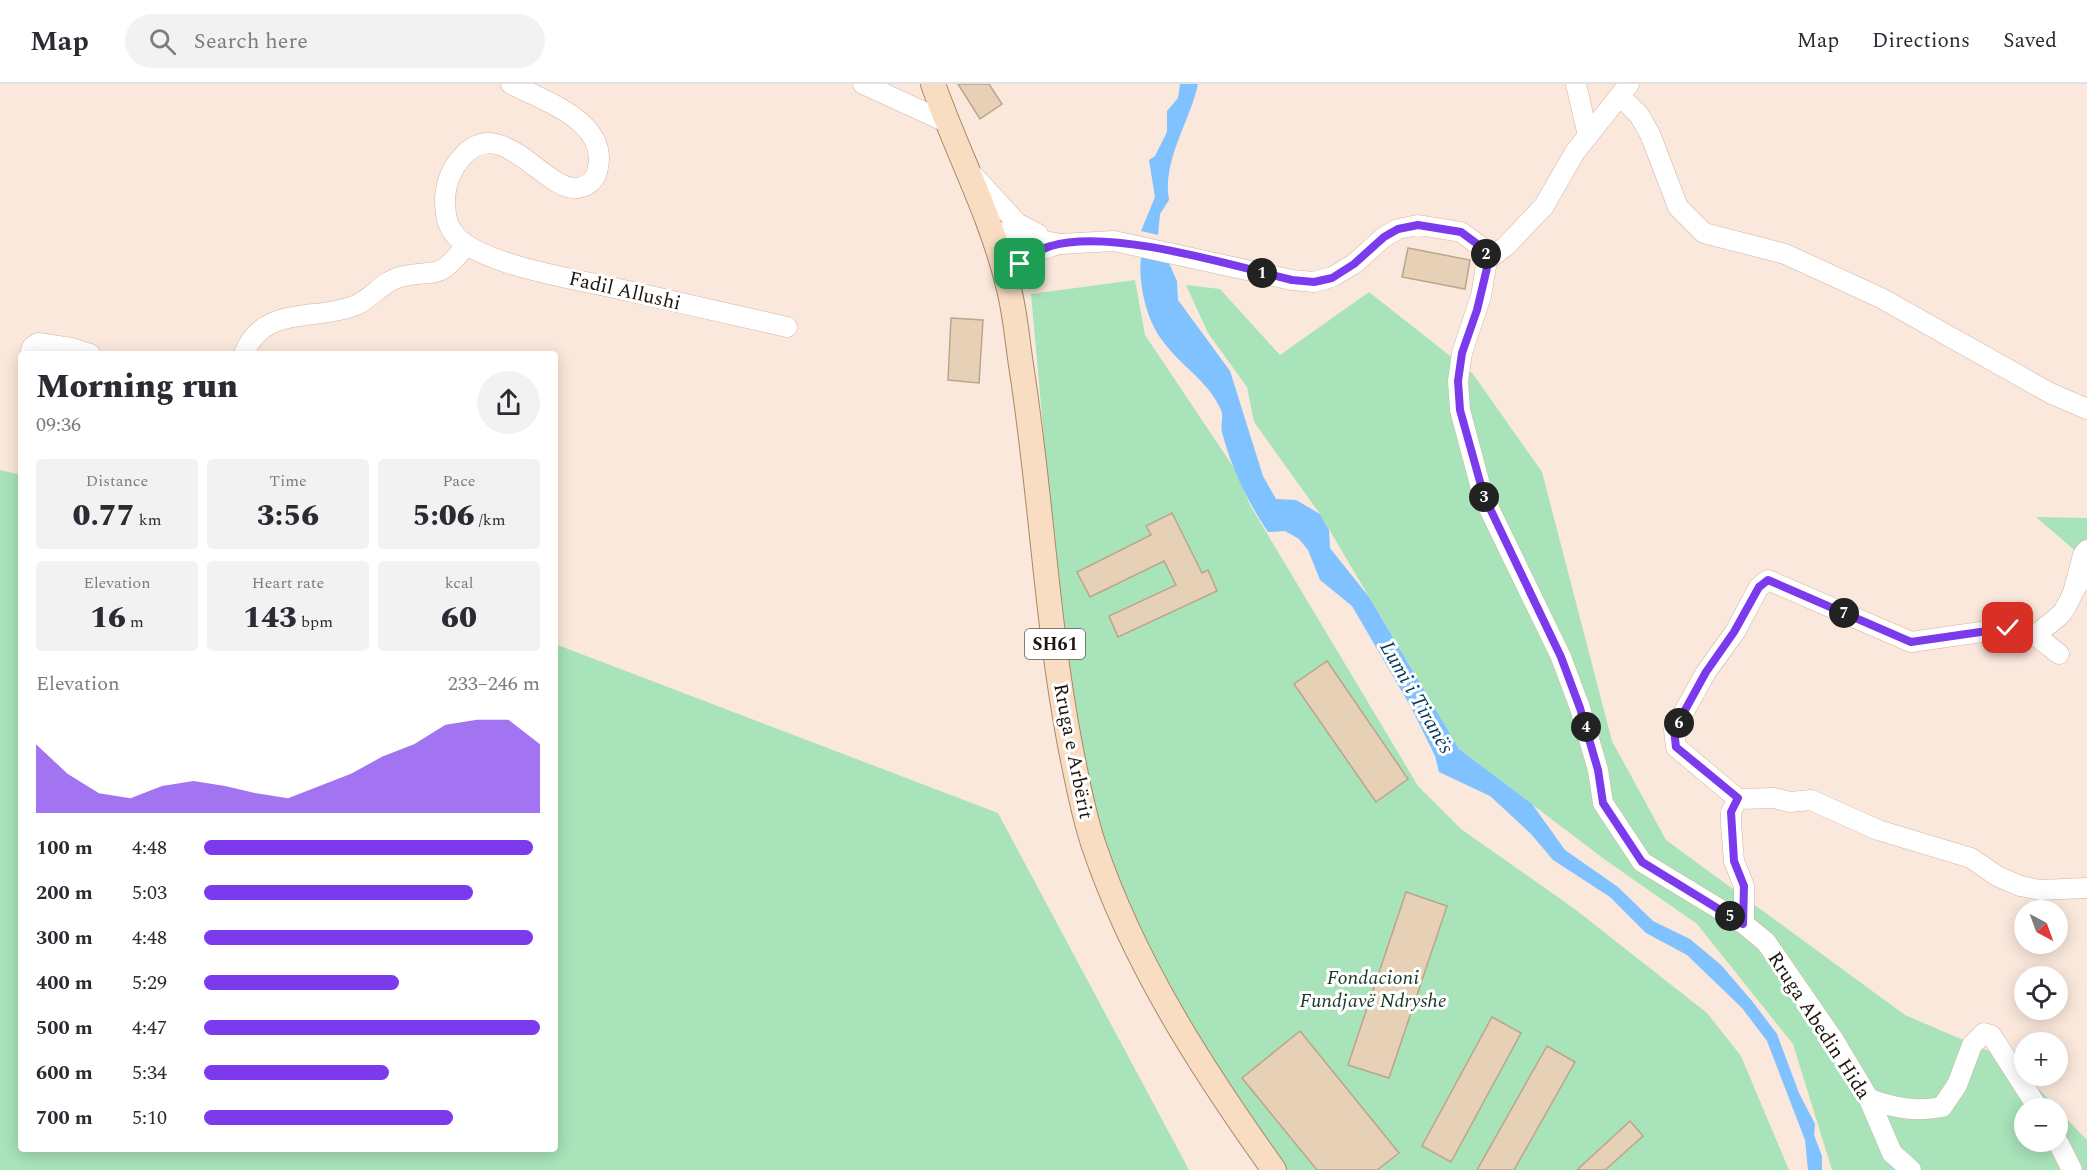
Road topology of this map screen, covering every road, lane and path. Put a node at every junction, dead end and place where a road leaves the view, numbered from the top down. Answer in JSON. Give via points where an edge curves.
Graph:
{"nodes":[{"id":1,"x":511,"y":84,"type":"edge"},
{"id":2,"x":863,"y":84,"type":"edge"},
{"id":3,"x":933,"y":84,"type":"edge"},
{"id":4,"x":1576,"y":84,"type":"edge"},
{"id":5,"x":1625,"y":90,"type":"edge"},
{"id":6,"x":946,"y":122,"type":"junction"},
{"id":7,"x":1588,"y":136,"type":"junction"},
{"id":8,"x":965,"y":165,"type":"junction"},
{"id":9,"x":994,"y":231,"type":"junction"},
{"id":10,"x":1060,"y":244,"type":"junction"},
{"id":11,"x":466,"y":245,"type":"junction"},
{"id":12,"x":1488,"y":260,"type":"junction"},
{"id":13,"x":1009,"y":288,"type":"junction"},
{"id":14,"x":787,"y":327,"type":"dead end"},
{"id":15,"x":31,"y":351,"type":"edge"},
{"id":16,"x":80,"y":351,"type":"edge"},
{"id":17,"x":245,"y":351,"type":"edge"},
{"id":18,"x":2087,"y":409,"type":"edge"},
{"id":19,"x":2087,"y":550,"type":"edge"},
{"id":20,"x":2081,"y":583,"type":"edge"},
{"id":21,"x":2035,"y":635,"type":"junction"},
{"id":22,"x":2059,"y":654,"type":"dead end"},
{"id":23,"x":1738,"y":798,"type":"junction"},
{"id":24,"x":2087,"y":888,"type":"edge"},
{"id":25,"x":1743,"y":924,"type":"junction"},
{"id":26,"x":2032,"y":1098,"type":"edge"},
{"id":27,"x":1869,"y":1099,"type":"junction"},
{"id":28,"x":2063,"y":1152,"type":"edge"},
{"id":29,"x":1274,"y":1170,"type":"edge"},
{"id":30,"x":1911,"y":1170,"type":"edge"},
{"id":31,"x":2072,"y":1170,"type":"edge"}],
"edges":[{"from":1,"to":11,"type":"street","name":"Fadil Allushi","via":[[554,105],[588,128],[599,150],[595,177],[588,185],[569,188],[517,151],[487,144],[470,150],[456,163],[446,190],[448,225]]},
{"from":2,"to":6,"type":"street"},
{"from":3,"to":6,"type":"main road","name":"Rruga e Arbërit","number":"SH61"},
{"from":4,"to":7,"type":"street"},
{"from":5,"to":7,"type":"street"},
{"from":5,"to":18,"type":"street","via":[[1650,134],[1678,207],[1704,233],[1785,254],[1881,298],[2050,393]]},
{"from":6,"to":8,"type":"main road","name":"Rruga e Arbërit","number":"SH61"},
{"from":7,"to":12,"type":"street","via":[[1544,206]]},
{"from":8,"to":9,"type":"main road","name":"Rruga e Arbërit","number":"SH61"},
{"from":8,"to":10,"type":"street","via":[[1017,223]]},
{"from":9,"to":10,"type":"street"},
{"from":9,"to":13,"type":"main road","name":"Rruga e Arbërit","number":"SH61"},
{"from":10,"to":12,"type":"street","via":[[1114,241],[1314,282],[1344,272],[1398,229],[1418,225],[1461,232],[1484,249]]},
{"from":10,"to":13,"type":"street","via":[[1040,250],[1020,264]]},
{"from":11,"to":14,"type":"street","name":"Fadil Allushi","via":[[482,254],[543,271]]},
{"from":11,"to":17,"type":"street","via":[[452,263],[437,273],[400,277],[351,307],[288,316],[263,326]]},
{"from":12,"to":25,"type":"street","name":"Rruga Abedin Hida","via":[[1458,381],[1460,410],[1484,496],[1565,667],[1598,770],[1603,803],[1642,862]]},
{"from":13,"to":29,"type":"main road","name":"Rruga e Arbërit","number":"SH61","via":[[1028,409],[1062,704],[1093,845],[1173,1020]]},
{"from":15,"to":16,"type":"street","via":[[38,343]]},
{"from":19,"to":20,"type":"street","via":[[2083,555]]},
{"from":20,"to":21,"type":"street","via":[[2060,615]]},
{"from":21,"to":22,"type":"street"},
{"from":21,"to":23,"type":"street","via":[[2008,628],[1911,642],[1768,580],[1759,587],[1674,730],[1676,747]]},
{"from":23,"to":24,"type":"street","via":[[1811,800],[1878,830],[1971,858],[2020,886],[2040,890]]},
{"from":23,"to":25,"type":"street","via":[[1731,812],[1734,861],[1744,886]]},
{"from":25,"to":27,"type":"street","name":"Rruga Abedin Hida","via":[[1766,942],[1784,965]]},
{"from":26,"to":27,"type":"street","via":[[1991,1035],[1984,1033],[1972,1045],[1957,1085],[1942,1107],[1899,1109]]},
{"from":27,"to":30,"type":"street","name":"Rruga Abedin Hida","via":[[1892,1154]]},
{"from":28,"to":31,"type":"street"}]}
